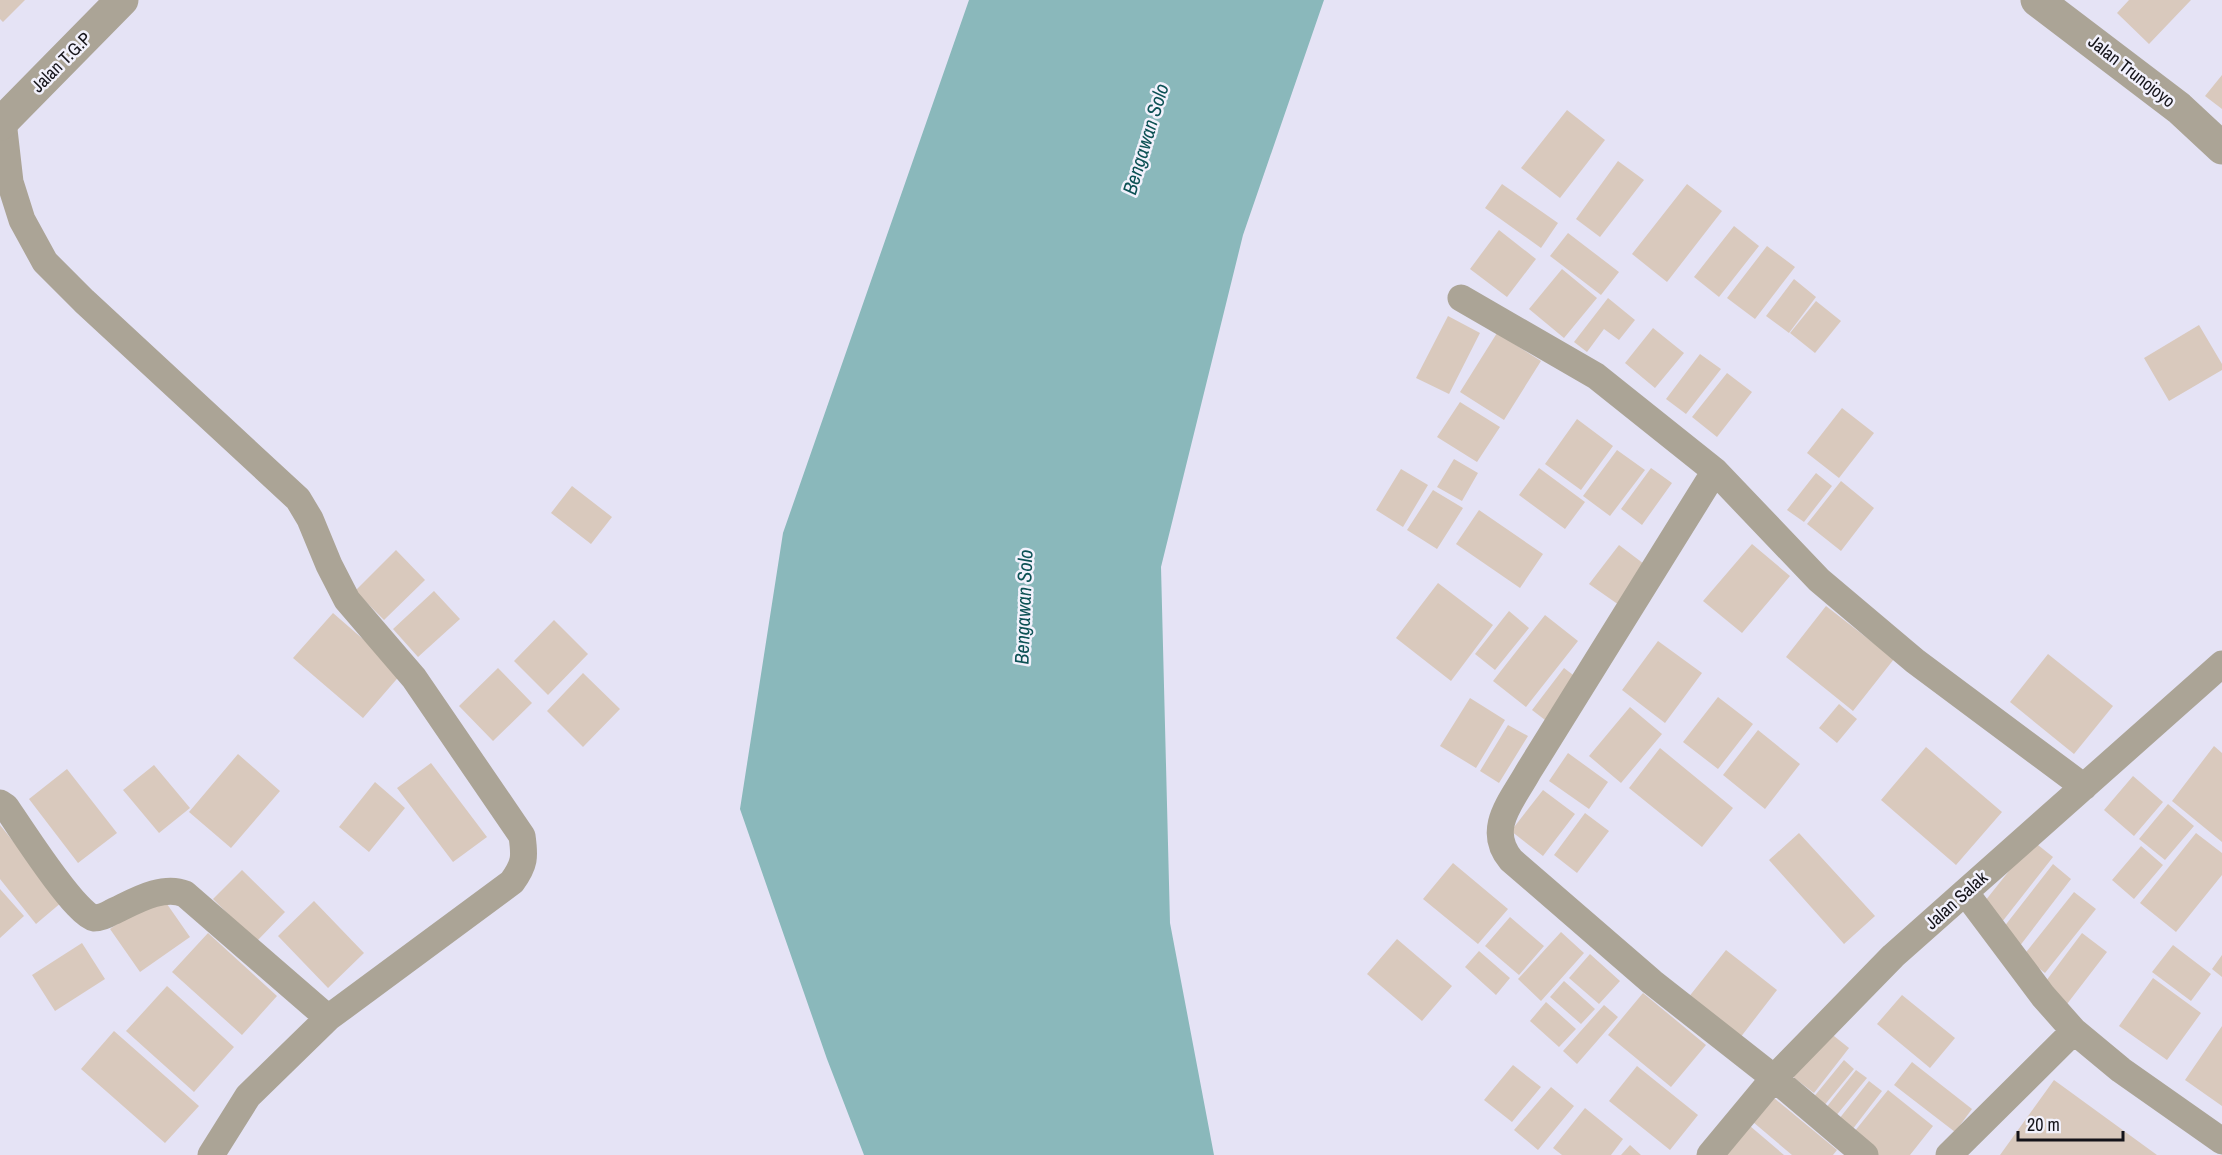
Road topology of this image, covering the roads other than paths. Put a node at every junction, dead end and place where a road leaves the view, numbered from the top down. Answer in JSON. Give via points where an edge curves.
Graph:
{"nodes":[{"id":1,"x":122,"y":0,"type":"edge"},
{"id":2,"x":2037,"y":0,"type":"edge"},
{"id":3,"x":1,"y":123,"type":"edge"},
{"id":4,"x":2222,"y":148,"type":"edge"},
{"id":5,"x":1461,"y":298,"type":"dead end"},
{"id":6,"x":1715,"y":471,"type":"junction"},
{"id":7,"x":2222,"y":664,"type":"edge"},
{"id":8,"x":2084,"y":787,"type":"junction"},
{"id":9,"x":0,"y":803,"type":"edge"},
{"id":10,"x":1965,"y":892,"type":"junction"},
{"id":11,"x":328,"y":1018,"type":"junction"},
{"id":12,"x":2074,"y":1031,"type":"junction"},
{"id":13,"x":1774,"y":1078,"type":"junction"},
{"id":14,"x":2222,"y":1141,"type":"edge"},
{"id":15,"x":211,"y":1155,"type":"edge"},
{"id":16,"x":1710,"y":1155,"type":"edge"},
{"id":17,"x":1865,"y":1155,"type":"edge"},
{"id":18,"x":1949,"y":1155,"type":"edge"}],
"edges":[{"from":1,"to":3,"type":"street","name":"Jalan T.G.P"},
{"from":2,"to":4,"type":"street","name":"Jalan Trunojoyo","via":[[2179,108]]},
{"from":3,"to":11,"type":"street","via":[[10,182],[22,220],[45,262],[298,499],[347,600],[414,678],[522,836],[522,868],[512,882]]},
{"from":5,"to":6,"type":"street","via":[[1596,376]]},
{"from":6,"to":8,"type":"street","via":[[1819,580],[1915,661]]},
{"from":6,"to":13,"type":"street","via":[[1528,772],[1500,821],[1500,836],[1502,849],[1511,860],[1652,982]]},
{"from":7,"to":8,"type":"street","name":"Jalan Salak"},
{"from":8,"to":10,"type":"street","name":"Jalan Salak"},
{"from":9,"to":11,"type":"street","via":[[85,914],[94,918],[152,895],[178,891]]},
{"from":10,"to":12,"type":"street"},
{"from":10,"to":13,"type":"street","name":"Jalan Salak","via":[[1879,970]]},
{"from":11,"to":15,"type":"street","via":[[248,1096]]},
{"from":12,"to":14,"type":"street","via":[[2121,1070]]},
{"from":12,"to":18,"type":"street"},
{"from":13,"to":16,"type":"street","name":"Jalan Salak"},
{"from":13,"to":17,"type":"street"}]}
